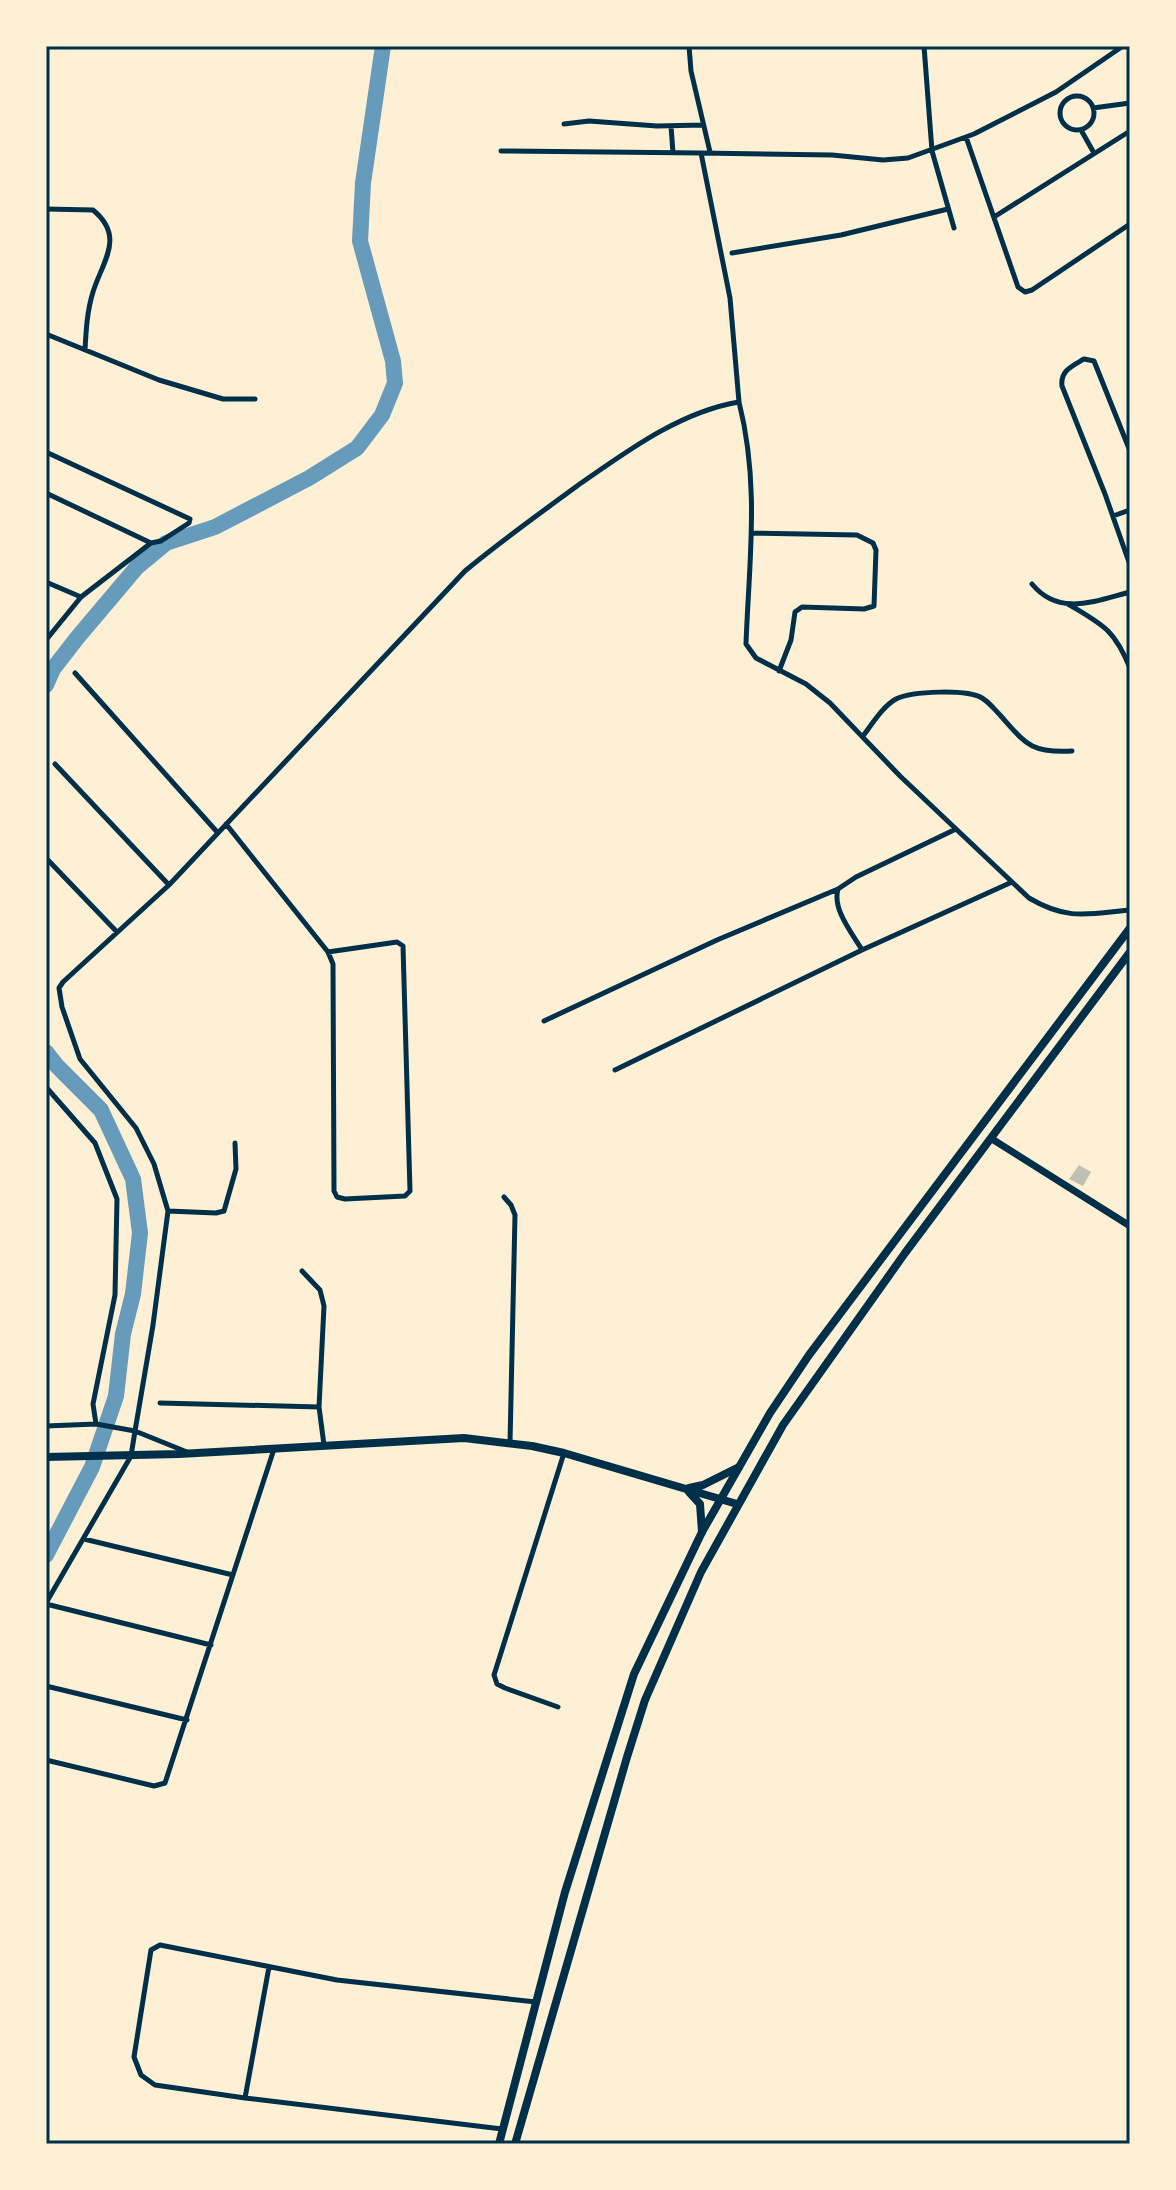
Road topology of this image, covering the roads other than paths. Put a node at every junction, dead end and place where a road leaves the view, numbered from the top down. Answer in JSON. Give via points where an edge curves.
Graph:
{"nodes":[{"id":1,"x":689,"y":46,"type":"edge"},
{"id":2,"x":924,"y":46,"type":"edge"},
{"id":3,"x":1123,"y":46,"type":"edge"},
{"id":4,"x":1056,"y":92,"type":"junction"},
{"id":5,"x":1064,"y":102,"type":"junction"},
{"id":6,"x":1130,"y":103,"type":"edge"},
{"id":7,"x":1093,"y":108,"type":"junction"},
{"id":8,"x":564,"y":124,"type":"dead end"},
{"id":9,"x":703,"y":125,"type":"junction"},
{"id":10,"x":671,"y":126,"type":"junction"},
{"id":11,"x":1081,"y":129,"type":"junction"},
{"id":12,"x":1130,"y":131,"type":"edge"},
{"id":13,"x":966,"y":137,"type":"junction"},
{"id":14,"x":501,"y":151,"type":"dead end"},
{"id":15,"x":932,"y":151,"type":"junction"},
{"id":16,"x":710,"y":152,"type":"junction"},
{"id":17,"x":673,"y":153,"type":"junction"},
{"id":18,"x":701,"y":153,"type":"junction"},
{"id":19,"x":1094,"y":153,"type":"junction"},
{"id":20,"x":46,"y":209,"type":"edge"},
{"id":21,"x":948,"y":209,"type":"junction"},
{"id":22,"x":994,"y":217,"type":"junction"},
{"id":23,"x":1130,"y":224,"type":"edge"},
{"id":24,"x":954,"y":228,"type":"dead end"},
{"id":25,"x":732,"y":253,"type":"dead end"},
{"id":26,"x":46,"y":334,"type":"edge"},
{"id":27,"x":85,"y":350,"type":"junction"},
{"id":28,"x":255,"y":399,"type":"dead end"},
{"id":29,"x":739,"y":402,"type":"junction"},
{"id":30,"x":1130,"y":451,"type":"edge"},
{"id":31,"x":46,"y":452,"type":"edge"},
{"id":32,"x":46,"y":493,"type":"edge"},
{"id":33,"x":1130,"y":510,"type":"edge"},
{"id":34,"x":1113,"y":516,"type":"junction"},
{"id":35,"x":752,"y":533,"type":"junction"},
{"id":36,"x":151,"y":543,"type":"junction"},
{"id":37,"x":1130,"y":565,"type":"edge"},
{"id":38,"x":46,"y":582,"type":"edge"},
{"id":39,"x":1032,"y":584,"type":"dead end"},
{"id":40,"x":1130,"y":592,"type":"edge"},
{"id":41,"x":81,"y":597,"type":"junction"},
{"id":42,"x":1068,"y":604,"type":"junction"},
{"id":43,"x":46,"y":640,"type":"edge"},
{"id":44,"x":1130,"y":668,"type":"edge"},
{"id":45,"x":779,"y":672,"type":"junction"},
{"id":46,"x":75,"y":673,"type":"dead end"},
{"id":47,"x":863,"y":736,"type":"junction"},
{"id":48,"x":1072,"y":751,"type":"dead end"},
{"id":49,"x":55,"y":764,"type":"dead end"},
{"id":50,"x":226,"y":824,"type":"junction"},
{"id":51,"x":956,"y":829,"type":"junction"},
{"id":52,"x":218,"y":833,"type":"junction"},
{"id":53,"x":46,"y":858,"type":"edge"},
{"id":54,"x":1012,"y":882,"type":"junction"},
{"id":55,"x":169,"y":885,"type":"junction"},
{"id":56,"x":838,"y":889,"type":"junction"},
{"id":57,"x":1130,"y":910,"type":"edge"},
{"id":58,"x":1130,"y":928,"type":"edge"},
{"id":59,"x":117,"y":932,"type":"junction"},
{"id":60,"x":862,"y":950,"type":"junction"},
{"id":61,"x":328,"y":952,"type":"junction"},
{"id":62,"x":1130,"y":952,"type":"edge"},
{"id":63,"x":544,"y":1021,"type":"dead end"},
{"id":64,"x":615,"y":1070,"type":"dead end"},
{"id":65,"x":46,"y":1087,"type":"edge"},
{"id":66,"x":992,"y":1139,"type":"junction"},
{"id":67,"x":235,"y":1143,"type":"dead end"},
{"id":68,"x":504,"y":1197,"type":"dead end"},
{"id":69,"x":168,"y":1211,"type":"junction"},
{"id":70,"x":1130,"y":1226,"type":"edge"},
{"id":71,"x":302,"y":1271,"type":"dead end"},
{"id":72,"x":160,"y":1403,"type":"dead end"},
{"id":73,"x":319,"y":1407,"type":"junction"},
{"id":74,"x":770,"y":1413,"type":"junction"},
{"id":75,"x":96,"y":1424,"type":"junction"},
{"id":76,"x":783,"y":1425,"type":"junction"},
{"id":77,"x":46,"y":1426,"type":"edge"},
{"id":78,"x":135,"y":1431,"type":"junction"},
{"id":79,"x":510,"y":1443,"type":"junction"},
{"id":80,"x":324,"y":1445,"type":"junction"},
{"id":81,"x":274,"y":1449,"type":"junction"},
{"id":82,"x":564,"y":1453,"type":"junction"},
{"id":83,"x":191,"y":1454,"type":"junction"},
{"id":84,"x":131,"y":1456,"type":"junction"},
{"id":85,"x":46,"y":1457,"type":"edge"},
{"id":86,"x":740,"y":1467,"type":"junction"},
{"id":87,"x":686,"y":1489,"type":"junction"},
{"id":88,"x":720,"y":1499,"type":"junction"},
{"id":89,"x":737,"y":1504,"type":"junction"},
{"id":90,"x":702,"y":1532,"type":"junction"},
{"id":91,"x":84,"y":1539,"type":"junction"},
{"id":92,"x":233,"y":1575,"type":"junction"},
{"id":93,"x":46,"y":1604,"type":"edge"},
{"id":94,"x":211,"y":1645,"type":"junction"},
{"id":95,"x":46,"y":1686,"type":"edge"},
{"id":96,"x":558,"y":1707,"type":"dead end"},
{"id":97,"x":187,"y":1720,"type":"junction"},
{"id":98,"x":46,"y":1760,"type":"edge"},
{"id":99,"x":269,"y":1967,"type":"junction"},
{"id":100,"x":536,"y":2002,"type":"junction"},
{"id":101,"x":518,"y":2073,"type":"junction"},
{"id":102,"x":534,"y":2078,"type":"junction"},
{"id":103,"x":245,"y":2098,"type":"junction"},
{"id":104,"x":503,"y":2129,"type":"junction"},
{"id":105,"x":499,"y":2144,"type":"edge"},
{"id":106,"x":515,"y":2144,"type":"edge"}],
"edges":[{"from":1,"to":9,"type":"street"},
{"from":2,"to":15,"type":"street"},
{"from":3,"to":4,"type":"street"},
{"from":4,"to":5,"type":"street"},
{"from":4,"to":13,"type":"street"},
{"from":5,"to":7,"type":"street","via":[[1080,96]]},
{"from":5,"to":11,"type":"street","via":[[1062,122]]},
{"from":6,"to":7,"type":"street"},
{"from":7,"to":11,"type":"street","via":[[1092,121]]},
{"from":8,"to":10,"type":"street"},
{"from":9,"to":10,"type":"street"},
{"from":9,"to":16,"type":"street"},
{"from":10,"to":17,"type":"street"},
{"from":11,"to":19,"type":"street"},
{"from":12,"to":19,"type":"street"},
{"from":13,"to":15,"type":"street"},
{"from":13,"to":22,"type":"street"},
{"from":14,"to":17,"type":"street"},
{"from":15,"to":16,"type":"street","via":[[896,160]]},
{"from":15,"to":21,"type":"street"},
{"from":16,"to":18,"type":"street"},
{"from":17,"to":18,"type":"street"},
{"from":18,"to":29,"type":"street","via":[[730,298]]},
{"from":19,"to":22,"type":"street"},
{"from":20,"to":27,"type":"street","via":[[93,210],[109,235],[110,250],[90,304]]},
{"from":21,"to":24,"type":"street"},
{"from":21,"to":25,"type":"street","via":[[841,235]]},
{"from":22,"to":23,"type":"street","via":[[1018,287],[1025,292]]},
{"from":26,"to":27,"type":"street"},
{"from":27,"to":28,"type":"street","via":[[223,399]]},
{"from":29,"to":35,"type":"street","via":[[750,454]]},
{"from":29,"to":50,"type":"street","via":[[714,406],[667,428],[496,544]]},
{"from":30,"to":34,"type":"street","via":[[1094,361],[1084,359],[1065,371],[1065,396]]},
{"from":31,"to":36,"type":"street","via":[[190,519]]},
{"from":32,"to":36,"type":"street"},
{"from":33,"to":34,"type":"street"},
{"from":34,"to":37,"type":"street"},
{"from":35,"to":45,"type":"street","via":[[746,644],[756,658]]},
{"from":35,"to":45,"type":"street","via":[[857,535],[876,550],[874,606],[802,607],[795,612]]},
{"from":36,"to":41,"type":"street"},
{"from":38,"to":41,"type":"street"},
{"from":39,"to":42,"type":"street","via":[[1052,602]]},
{"from":40,"to":42,"type":"street"},
{"from":41,"to":43,"type":"street"},
{"from":42,"to":44,"type":"street","via":[[1113,634]]},
{"from":45,"to":47,"type":"street","via":[[806,684]]},
{"from":46,"to":52,"type":"street"},
{"from":47,"to":48,"type":"street","via":[[895,700],[962,692],[990,704],[1031,747]]},
{"from":47,"to":51,"type":"street"},
{"from":49,"to":55,"type":"street"},
{"from":50,"to":52,"type":"street"},
{"from":50,"to":61,"type":"street"},
{"from":51,"to":54,"type":"street"},
{"from":51,"to":56,"type":"street"},
{"from":52,"to":55,"type":"street"},
{"from":53,"to":59,"type":"street"},
{"from":54,"to":57,"type":"street","via":[[1040,904],[1065,914]]},
{"from":54,"to":60,"type":"street"},
{"from":55,"to":59,"type":"street"},
{"from":56,"to":60,"type":"street","via":[[844,919]]},
{"from":56,"to":63,"type":"street"},
{"from":58,"to":74,"type":"main road"},
{"from":59,"to":69,"type":"street","via":[[63,982],[59,994],[80,1059],[136,1128]]},
{"from":60,"to":64,"type":"street"},
{"from":61,"to":61,"type":"street","via":[[334,968],[334,1191],[345,1199],[405,1196],[410,1191],[405,950],[397,942]]},
{"from":62,"to":66,"type":"main road"},
{"from":65,"to":75,"type":"street","via":[[95,1143],[117,1199],[115,1295],[93,1404]]},
{"from":66,"to":70,"type":"main road"},
{"from":66,"to":76,"type":"main road"},
{"from":67,"to":69,"type":"street","via":[[236,1169],[224,1211]]},
{"from":68,"to":79,"type":"street","via":[[515,1215]]},
{"from":69,"to":78,"type":"street"},
{"from":71,"to":73,"type":"street","via":[[320,1290],[324,1306]]},
{"from":72,"to":73,"type":"street"},
{"from":73,"to":80,"type":"street"},
{"from":74,"to":76,"type":"main road"},
{"from":74,"to":86,"type":"main road"},
{"from":75,"to":77,"type":"street"},
{"from":75,"to":78,"type":"street"},
{"from":76,"to":89,"type":"main road"},
{"from":78,"to":83,"type":"street"},
{"from":78,"to":84,"type":"street"},
{"from":79,"to":80,"type":"main road","via":[[441,1438]]},
{"from":79,"to":82,"type":"main road"},
{"from":80,"to":81,"type":"main road"},
{"from":81,"to":83,"type":"main road"},
{"from":81,"to":92,"type":"street"},
{"from":82,"to":87,"type":"main road"},
{"from":82,"to":96,"type":"street","via":[[494,1675],[497,1684]]},
{"from":83,"to":84,"type":"main road"},
{"from":84,"to":85,"type":"main road"},
{"from":84,"to":91,"type":"street"},
{"from":86,"to":87,"type":"main road"},
{"from":86,"to":88,"type":"main road"},
{"from":87,"to":88,"type":"main road"},
{"from":87,"to":90,"type":"main road","via":[[700,1504]]},
{"from":88,"to":89,"type":"main road"},
{"from":88,"to":90,"type":"main road"},
{"from":89,"to":102,"type":"main road","via":[[645,1700]]},
{"from":90,"to":100,"type":"main road","via":[[620,1713]]},
{"from":91,"to":92,"type":"street"},
{"from":91,"to":93,"type":"street"},
{"from":92,"to":94,"type":"street"},
{"from":93,"to":94,"type":"street"},
{"from":94,"to":97,"type":"street"},
{"from":95,"to":97,"type":"street"},
{"from":97,"to":98,"type":"street","via":[[161,1786]]},
{"from":99,"to":100,"type":"street","via":[[337,1980]]},
{"from":99,"to":103,"type":"street"},
{"from":99,"to":103,"type":"street","via":[[160,1945],[151,1950],[136,2068],[155,2085]]},
{"from":100,"to":101,"type":"main road"},
{"from":101,"to":102,"type":"main road"},
{"from":101,"to":104,"type":"main road"},
{"from":102,"to":106,"type":"main road"},
{"from":103,"to":104,"type":"street"},
{"from":104,"to":105,"type":"main road"}]}
